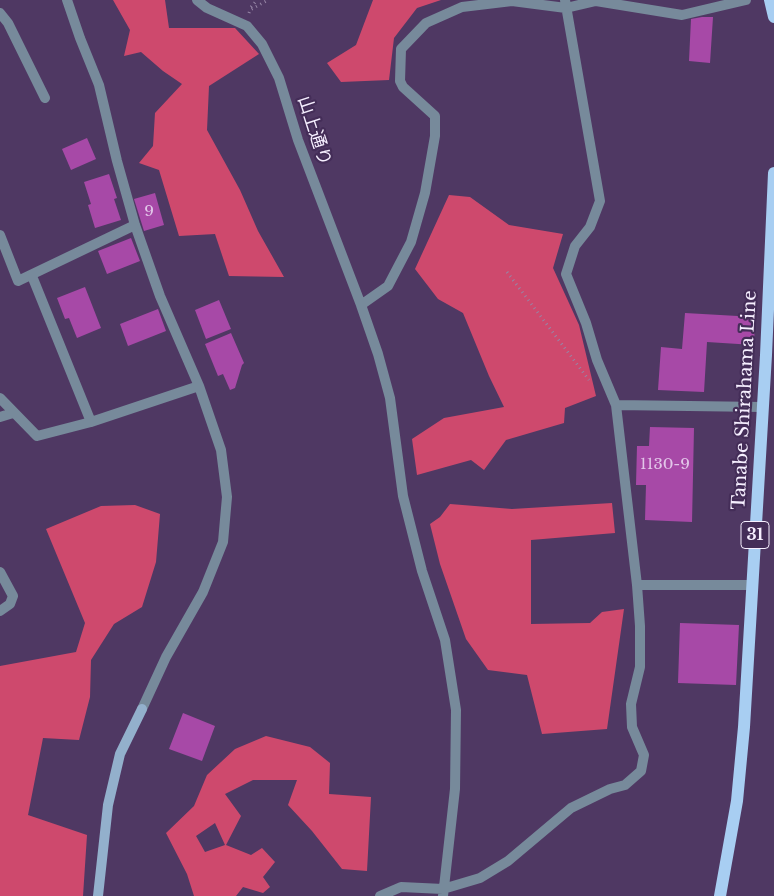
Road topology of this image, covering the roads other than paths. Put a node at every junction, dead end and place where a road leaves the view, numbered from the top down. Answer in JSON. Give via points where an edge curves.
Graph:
{"nodes":[{"id":1,"x":67,"y":0,"type":"edge"},
{"id":2,"x":197,"y":0,"type":"edge"},
{"id":3,"x":746,"y":0,"type":"edge"},
{"id":4,"x":770,"y":0,"type":"edge"},
{"id":5,"x":565,"y":4,"type":"edge"},
{"id":6,"x":0,"y":13,"type":"edge"},
{"id":7,"x":774,"y":17,"type":"edge"},
{"id":8,"x":45,"y":98,"type":"dead end"},
{"id":9,"x":774,"y":173,"type":"edge"},
{"id":10,"x":774,"y":180,"type":"edge"},
{"id":11,"x":135,"y":225,"type":"junction"},
{"id":12,"x":0,"y":235,"type":"edge"},
{"id":13,"x":32,"y":276,"type":"junction"},
{"id":14,"x":361,"y":305,"type":"junction"},
{"id":15,"x":199,"y":386,"type":"junction"},
{"id":16,"x":0,"y":398,"type":"edge"},
{"id":17,"x":616,"y":405,"type":"junction"},
{"id":18,"x":762,"y":407,"type":"junction"},
{"id":19,"x":13,"y":412,"type":"junction"},
{"id":20,"x":0,"y":418,"type":"edge"},
{"id":21,"x":91,"y":422,"type":"junction"},
{"id":22,"x":0,"y":572,"type":"edge"},
{"id":23,"x":637,"y":585,"type":"junction"},
{"id":24,"x":752,"y":585,"type":"junction"},
{"id":25,"x":0,"y":611,"type":"edge"},
{"id":26,"x":443,"y":892,"type":"edge"},
{"id":27,"x":98,"y":896,"type":"edge"},
{"id":28,"x":380,"y":896,"type":"edge"},
{"id":29,"x":720,"y":896,"type":"edge"}],
"edges":[{"from":1,"to":11,"type":"street","via":[[99,84]]},
{"from":2,"to":14,"type":"street","name":"山上通り","via":[[206,8],[247,26],[262,44],[280,78],[298,140]]},
{"from":3,"to":5,"type":"street","via":[[682,15],[596,1]]},
{"from":4,"to":7,"type":"main road"},
{"from":5,"to":14,"type":"street","via":[[512,1],[462,7],[426,23],[400,49],[403,88],[435,116],[435,136],[426,193],[411,242],[388,286]]},
{"from":5,"to":17,"type":"street","via":[[600,201],[590,227],[575,246],[566,274]]},
{"from":6,"to":8,"type":"street"},
{"from":9,"to":10,"type":"main road","name":"Tanabe Shirahama Line","number":"31"},
{"from":10,"to":18,"type":"main road","name":"Tanabe Shirahama Line","number":"31"},
{"from":11,"to":13,"type":"street"},
{"from":11,"to":15,"type":"street","via":[[160,296]]},
{"from":12,"to":13,"type":"street","via":[[18,281]]},
{"from":13,"to":21,"type":"street"},
{"from":14,"to":26,"type":"street","name":"山上通り","via":[[390,398],[403,496],[422,571],[445,640],[456,710],[455,789]]},
{"from":15,"to":21,"type":"street"},
{"from":15,"to":27,"type":"street","via":[[221,450],[227,497],[223,542],[204,592],[166,657],[120,754],[108,805]]},
{"from":16,"to":19,"type":"street"},
{"from":17,"to":18,"type":"street"},
{"from":17,"to":23,"type":"street"},
{"from":18,"to":24,"type":"main road","name":"Tanabe Shirahama Line","number":"31"},
{"from":19,"to":20,"type":"street"},
{"from":19,"to":21,"type":"street","via":[[37,436]]},
{"from":22,"to":25,"type":"street","via":[[13,596],[10,604]]},
{"from":23,"to":24,"type":"street"},
{"from":23,"to":26,"type":"street","via":[[640,667],[631,704],[632,727],[644,755],[641,771],[625,785],[571,808],[508,861],[480,878]]},
{"from":24,"to":29,"type":"main road","name":"Tanabe Shirahama Line","number":"31","via":[[737,801]]},
{"from":26,"to":28,"type":"street","via":[[401,887]]}]}
